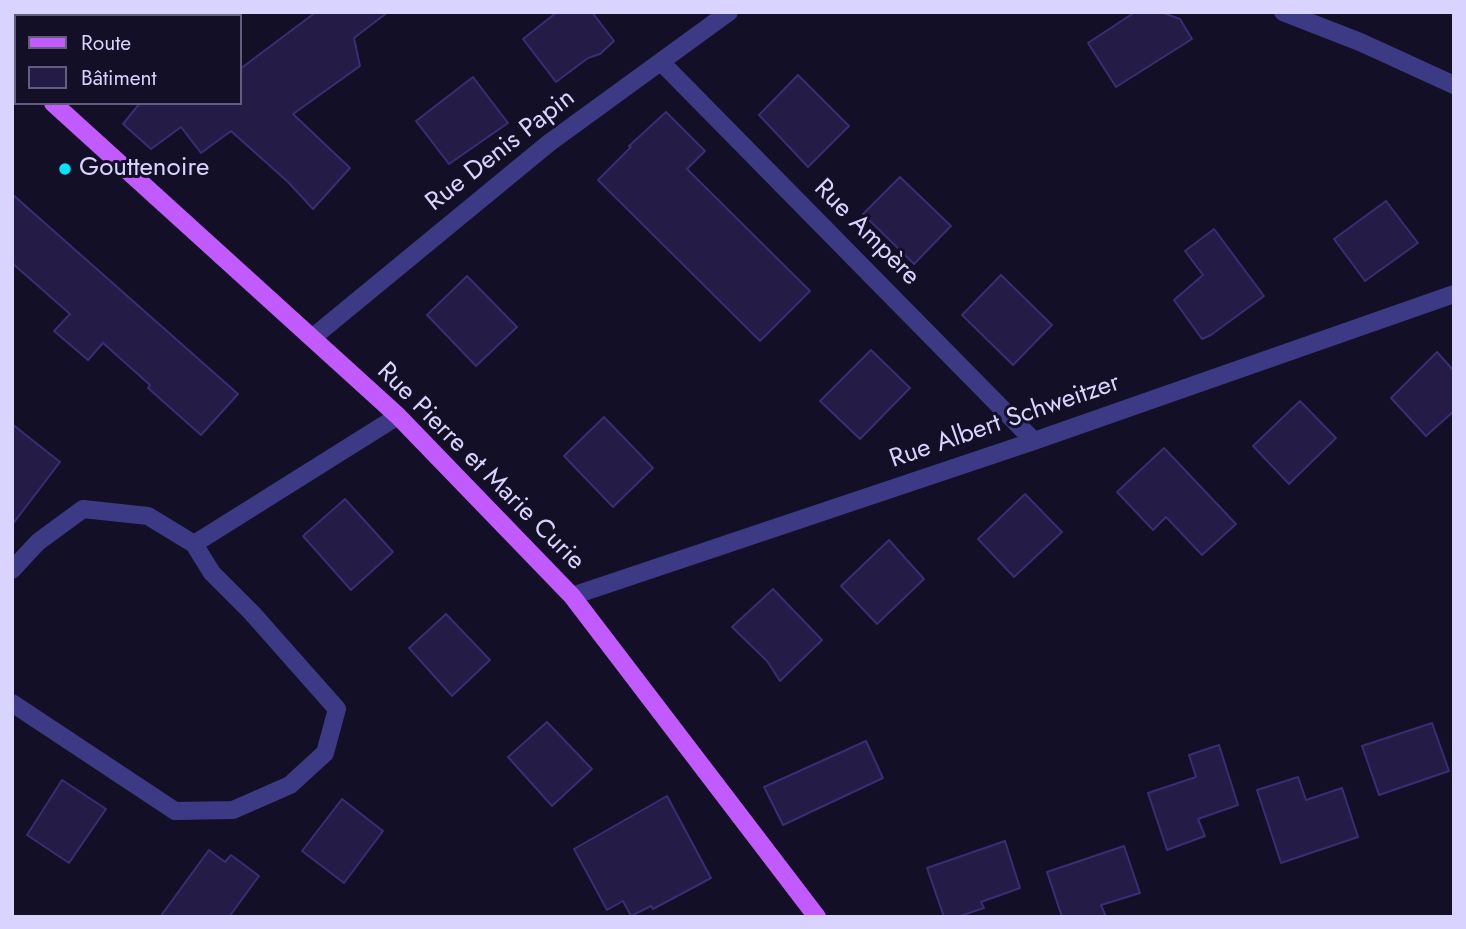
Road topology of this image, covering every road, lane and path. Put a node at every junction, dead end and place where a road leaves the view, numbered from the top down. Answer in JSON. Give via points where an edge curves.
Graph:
{"nodes":[{"id":1,"x":729,"y":12,"type":"edge"},
{"id":2,"x":1283,"y":12,"type":"edge"},
{"id":3,"x":661,"y":62,"type":"junction"},
{"id":4,"x":1454,"y":85,"type":"edge"},
{"id":5,"x":55,"y":105,"type":"edge"},
{"id":6,"x":1454,"y":293,"type":"edge"},
{"id":7,"x":312,"y":338,"type":"junction"},
{"id":8,"x":398,"y":416,"type":"junction"},
{"id":9,"x":1034,"y":441,"type":"junction"},
{"id":10,"x":194,"y":544,"type":"junction"},
{"id":11,"x":12,"y":570,"type":"edge"},
{"id":12,"x":572,"y":596,"type":"junction"},
{"id":13,"x":12,"y":703,"type":"edge"},
{"id":14,"x":817,"y":917,"type":"edge"}],
"edges":[{"from":1,"to":3,"type":"street","name":"Rue Denis Papin"},
{"from":2,"to":4,"type":"street"},
{"from":3,"to":7,"type":"street","name":"Rue Denis Papin","via":[[549,143]]},
{"from":3,"to":9,"type":"street","name":"Rue Ampère"},
{"from":5,"to":7,"type":"main road","name":"Rue Pierre et Marie Curie"},
{"from":6,"to":9,"type":"street","name":"Rue Albert Schweitzer"},
{"from":7,"to":8,"type":"main road","name":"Rue Pierre et Marie Curie"},
{"from":8,"to":10,"type":"street"},
{"from":8,"to":12,"type":"main road","name":"Rue Pierre et Marie Curie"},
{"from":9,"to":12,"type":"street","name":"Rue Albert Schweitzer"},
{"from":10,"to":11,"type":"street","via":[[148,516],[83,509],[38,542]]},
{"from":10,"to":13,"type":"street","via":[[212,573],[337,709],[325,753],[290,785],[233,810],[175,811]]},
{"from":12,"to":14,"type":"main road","name":"Rue Pierre et Marie Curie"}]}
